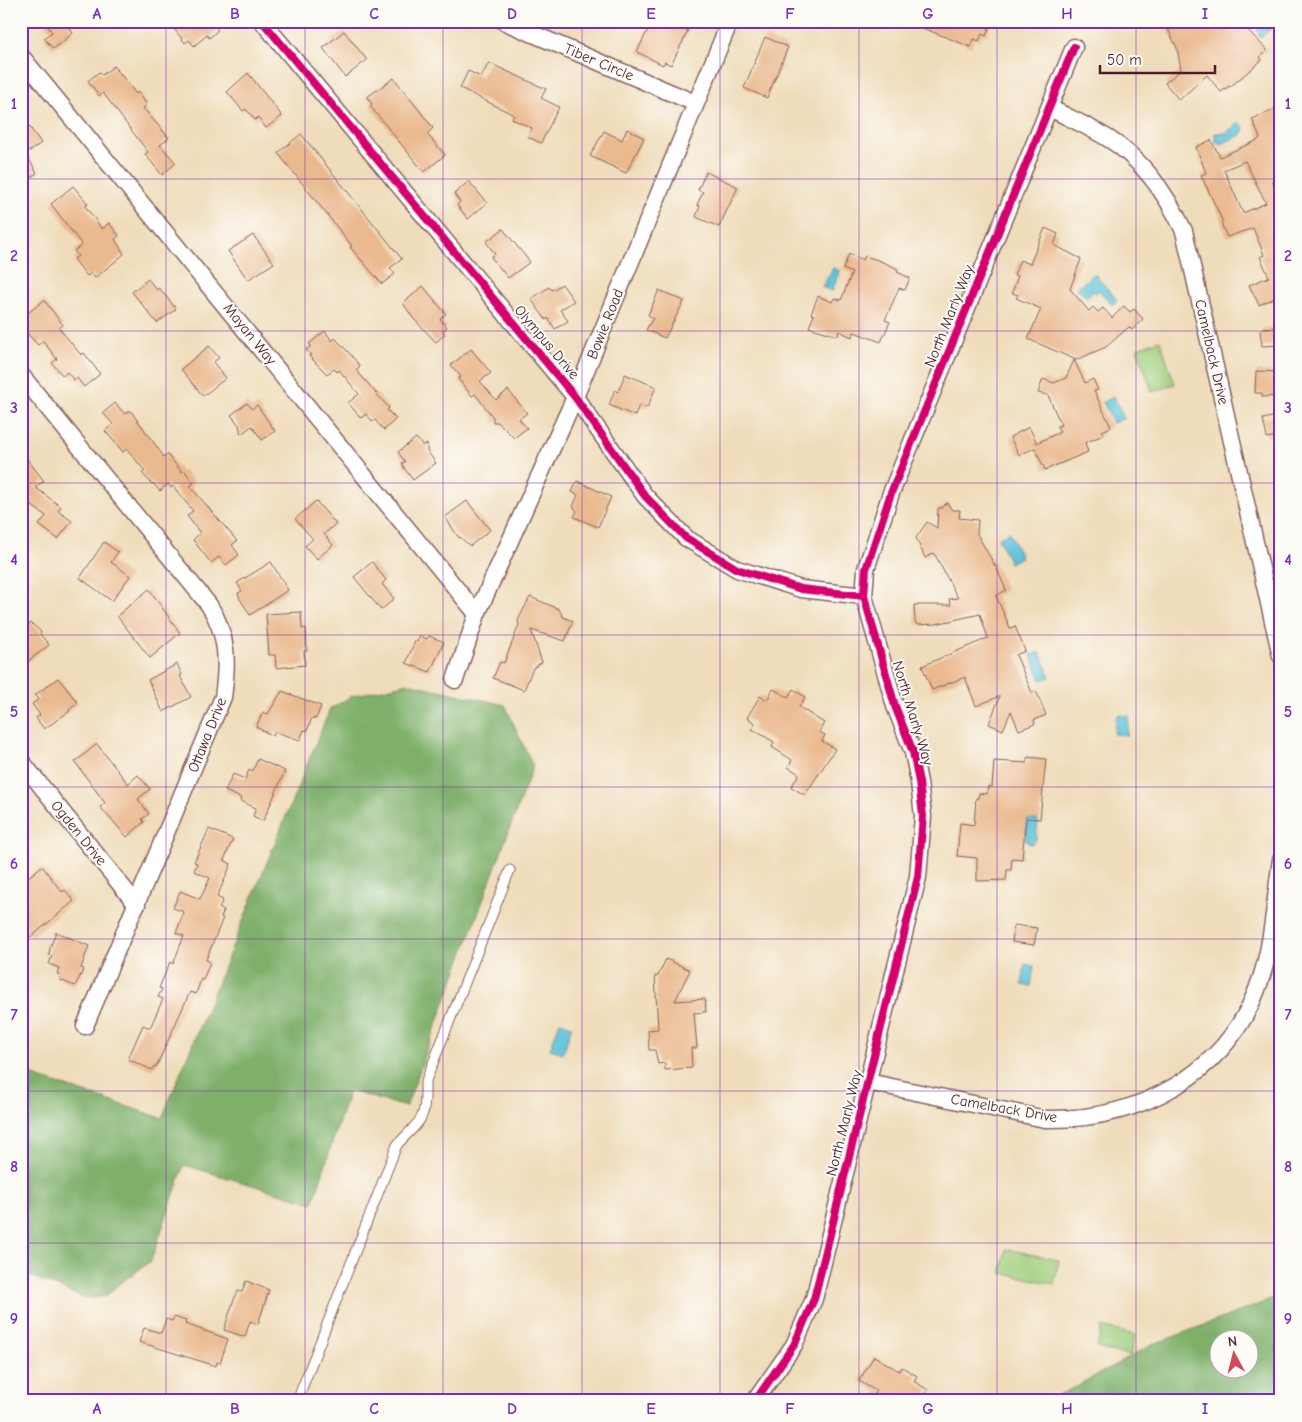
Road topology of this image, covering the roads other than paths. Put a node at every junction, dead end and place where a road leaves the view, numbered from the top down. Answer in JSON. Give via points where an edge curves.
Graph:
{"nodes":[{"id":1,"x":262,"y":21,"type":"edge"},
{"id":2,"x":503,"y":21,"type":"edge"},
{"id":3,"x":730,"y":21,"type":"edge"},
{"id":4,"x":1074,"y":46,"type":"dead end"},
{"id":5,"x":21,"y":56,"type":"edge"},
{"id":6,"x":694,"y":103,"type":"junction"},
{"id":7,"x":1050,"y":108,"type":"junction"},
{"id":8,"x":21,"y":375,"type":"edge"},
{"id":9,"x":575,"y":397,"type":"junction"},
{"id":10,"x":864,"y":596,"type":"junction"},
{"id":11,"x":477,"y":614,"type":"junction"},
{"id":12,"x":1281,"y":656,"type":"edge"},
{"id":13,"x":455,"y":680,"type":"dead end"},
{"id":14,"x":21,"y":761,"type":"edge"},
{"id":15,"x":1281,"y":860,"type":"edge"},
{"id":16,"x":510,"y":870,"type":"dead end"},
{"id":17,"x":137,"y":905,"type":"junction"},
{"id":18,"x":85,"y":1026,"type":"dead end"},
{"id":19,"x":868,"y":1082,"type":"junction"},
{"id":20,"x":297,"y":1401,"type":"edge"},
{"id":21,"x":755,"y":1401,"type":"edge"}],
"edges":[{"from":1,"to":9,"type":"street","name":"Olympus Drive"},
{"from":2,"to":6,"type":"street","name":"Tiber Circle"},
{"from":3,"to":6,"type":"street","name":"Bowie Road"},
{"from":4,"to":7,"type":"street","name":"North Marly Way"},
{"from":5,"to":11,"type":"street","name":"Mayan Way"},
{"from":6,"to":9,"type":"street","name":"Bowie Road"},
{"from":7,"to":10,"type":"street","name":"North Marly Way","via":[[891,494],[868,562]]},
{"from":7,"to":12,"type":"street","name":"Camelback Drive","via":[[1109,139],[1127,153],[1161,189],[1184,231]]},
{"from":8,"to":17,"type":"street","name":"Ottawa Drive","via":[[209,605],[225,640],[227,672],[223,697]]},
{"from":9,"to":10,"type":"street","name":"Olympus Drive","via":[[645,496],[686,538],[737,569],[801,589]]},
{"from":9,"to":11,"type":"street","name":"Bowie Road"},
{"from":10,"to":19,"type":"street","name":"North Marly Way","via":[[895,706],[913,752],[923,816],[918,877]]},
{"from":11,"to":13,"type":"street","name":"Bowie Road"},
{"from":14,"to":17,"type":"street","name":"Ogden Drive"},
{"from":15,"to":19,"type":"street","name":"Camelback Drive","via":[[1264,969],[1249,1006],[1220,1049],[1170,1090],[1132,1108],[1072,1120],[1045,1119]]},
{"from":16,"to":20,"type":"lane","via":[[426,1083],[423,1117],[396,1145]]},
{"from":17,"to":18,"type":"street","name":"Ottawa Drive"},
{"from":19,"to":21,"type":"street","name":"North Marly Way","via":[[814,1299],[794,1345]]}]}
